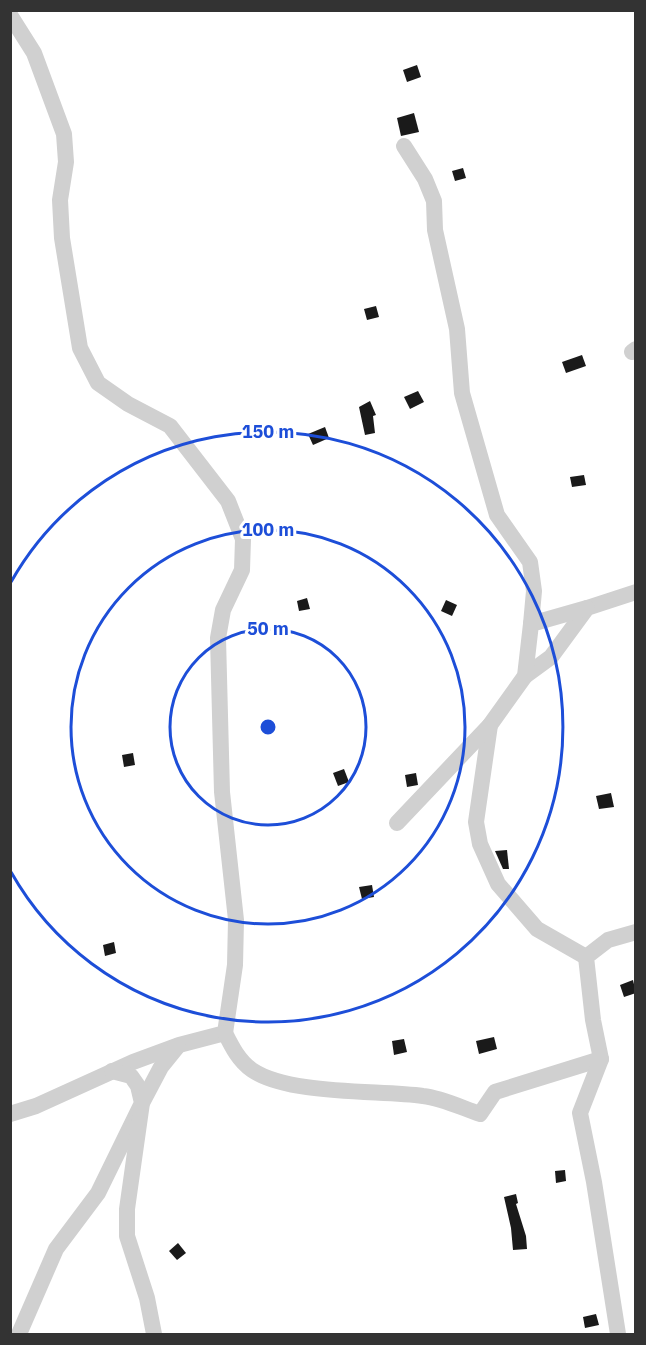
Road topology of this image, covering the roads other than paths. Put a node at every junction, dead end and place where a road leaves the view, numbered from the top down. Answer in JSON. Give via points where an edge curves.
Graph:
{"nodes":[{"id":1,"x":10,"y":15,"type":"edge"},
{"id":2,"x":404,"y":146,"type":"dead end"},
{"id":3,"x":636,"y":592,"type":"edge"},
{"id":4,"x":587,"y":608,"type":"junction"},
{"id":5,"x":531,"y":624,"type":"junction"},
{"id":6,"x":525,"y":676,"type":"junction"},
{"id":7,"x":490,"y":724,"type":"junction"},
{"id":8,"x":397,"y":823,"type":"dead end"},
{"id":9,"x":636,"y":932,"type":"edge"},
{"id":10,"x":586,"y":957,"type":"junction"},
{"id":11,"x":225,"y":1033,"type":"junction"},
{"id":12,"x":179,"y":1045,"type":"junction"},
{"id":13,"x":601,"y":1059,"type":"junction"},
{"id":14,"x":112,"y":1071,"type":"junction"},
{"id":15,"x":142,"y":1103,"type":"junction"},
{"id":16,"x":10,"y":1114,"type":"edge"},
{"id":17,"x":19,"y":1335,"type":"edge"},
{"id":18,"x":154,"y":1335,"type":"edge"},
{"id":19,"x":618,"y":1335,"type":"edge"}],
"edges":[{"from":1,"to":11,"type":"street","via":[[34,53],[64,134],[62,238],[80,348],[98,383],[170,426],[228,501],[243,539],[242,570],[223,610],[218,638],[222,792],[236,920],[235,965]]},
{"from":2,"to":5,"type":"street","via":[[434,201],[435,230],[457,329],[462,393],[497,515],[530,562],[534,591]]},
{"from":3,"to":4,"type":"street"},
{"from":4,"to":5,"type":"street"},
{"from":4,"to":6,"type":"street","via":[[551,657]]},
{"from":5,"to":6,"type":"street"},
{"from":6,"to":7,"type":"street"},
{"from":7,"to":8,"type":"street"},
{"from":7,"to":10,"type":"street","via":[[476,822],[480,844],[498,884],[537,929]]},
{"from":9,"to":10,"type":"street","via":[[608,940]]},
{"from":10,"to":13,"type":"street"},
{"from":11,"to":12,"type":"street"},
{"from":11,"to":13,"type":"street","via":[[234,1052],[253,1070],[288,1083],[425,1096],[480,1114],[495,1092]]},
{"from":12,"to":14,"type":"street"},
{"from":12,"to":15,"type":"street","via":[[161,1066]]},
{"from":13,"to":19,"type":"street","via":[[580,1113]]},
{"from":14,"to":15,"type":"street","via":[[131,1076]]},
{"from":14,"to":16,"type":"street"},
{"from":15,"to":17,"type":"street","via":[[99,1192],[56,1249]]},
{"from":15,"to":18,"type":"street","via":[[127,1209],[127,1236]]}]}
